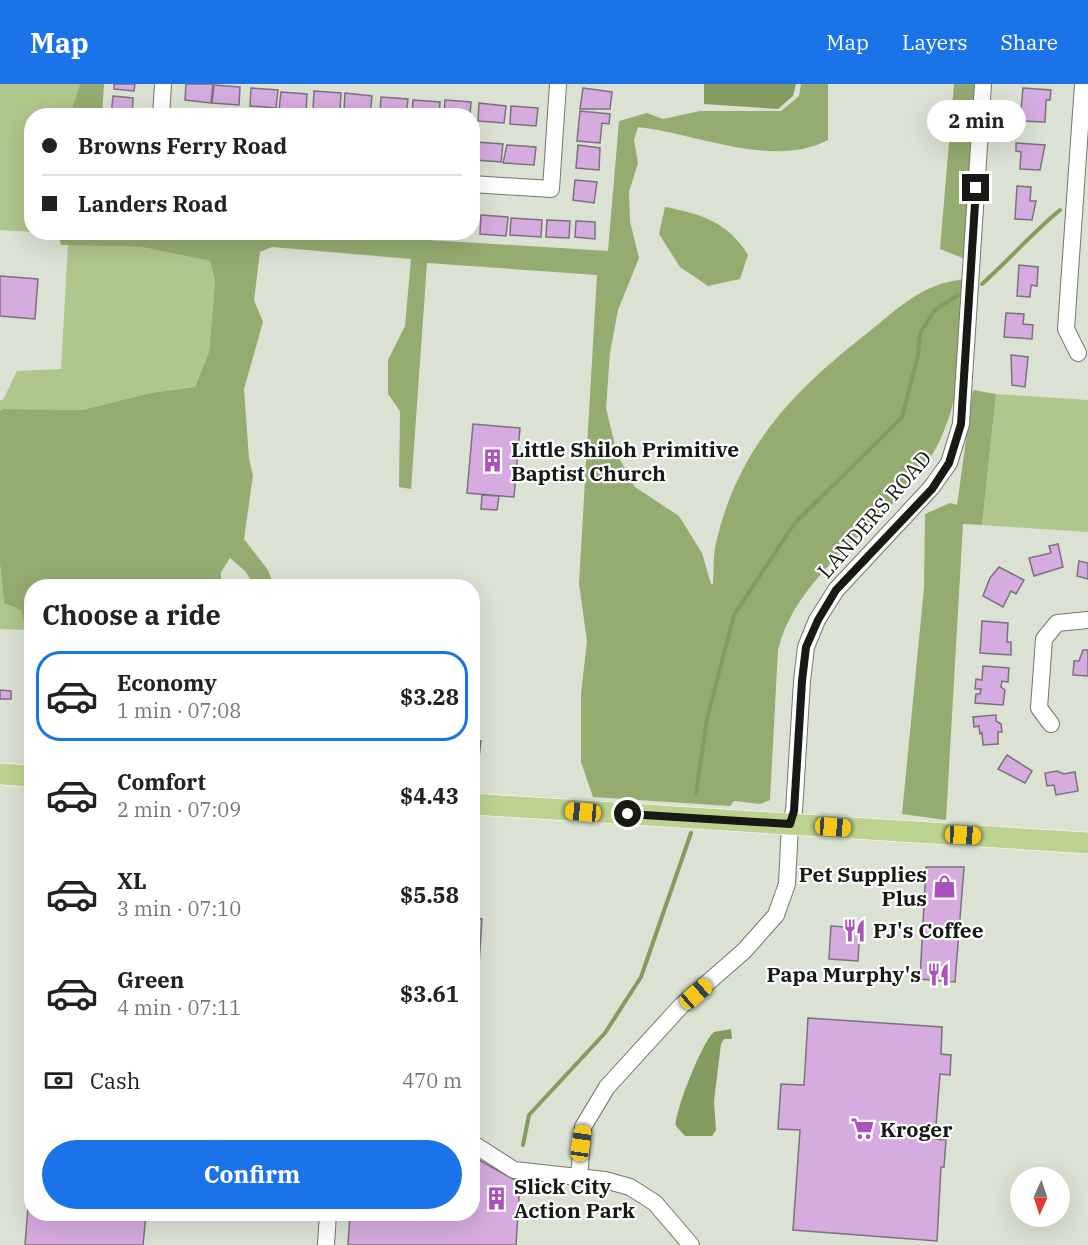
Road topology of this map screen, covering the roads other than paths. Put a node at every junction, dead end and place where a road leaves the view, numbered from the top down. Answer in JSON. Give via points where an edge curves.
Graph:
{"nodes":[{"id":1,"x":163,"y":84,"type":"edge"},
{"id":2,"x":558,"y":84,"type":"edge"},
{"id":3,"x":983,"y":84,"type":"edge"},
{"id":4,"x":1083,"y":84,"type":"edge"},
{"id":5,"x":162,"y":108,"type":"edge"},
{"id":6,"x":480,"y":185,"type":"edge"},
{"id":7,"x":1081,"y":213,"type":"edge"},
{"id":8,"x":1078,"y":353,"type":"dead end"},
{"id":9,"x":1088,"y":620,"type":"edge"},
{"id":10,"x":1051,"y":724,"type":"dead end"},
{"id":11,"x":0,"y":774,"type":"edge"},
{"id":12,"x":24,"y":776,"type":"edge"},
{"id":13,"x":480,"y":805,"type":"edge"},
{"id":14,"x":790,"y":824,"type":"junction"},
{"id":15,"x":1088,"y":843,"type":"edge"},
{"id":16,"x":480,"y":1148,"type":"edge"},
{"id":17,"x":579,"y":1178,"type":"junction"},
{"id":18,"x":328,"y":1221,"type":"edge"},
{"id":19,"x":326,"y":1245,"type":"edge"},
{"id":20,"x":691,"y":1245,"type":"edge"}],
"edges":[{"from":1,"to":5,"type":"street"},
{"from":2,"to":6,"type":"street","via":[[550,189]]},
{"from":3,"to":14,"type":"street","name":"LANDERS ROAD","via":[[961,424],[949,463],[932,489],[836,590],[806,647]]},
{"from":4,"to":7,"type":"street"},
{"from":7,"to":8,"type":"street","via":[[1065,329]]},
{"from":9,"to":10,"type":"street","via":[[1057,622],[1044,639],[1039,708]]},
{"from":11,"to":12,"type":"main road"},
{"from":13,"to":14,"type":"main road"},
{"from":14,"to":15,"type":"main road"},
{"from":14,"to":17,"type":"street","name":"LANDERS ROAD","via":[[788,884],[776,915],[744,951],[681,1006],[606,1087],[583,1127]]},
{"from":16,"to":17,"type":"street","via":[[514,1170]]},
{"from":17,"to":20,"type":"street","via":[[616,1182],[646,1196]]},
{"from":18,"to":19,"type":"street"}]}
